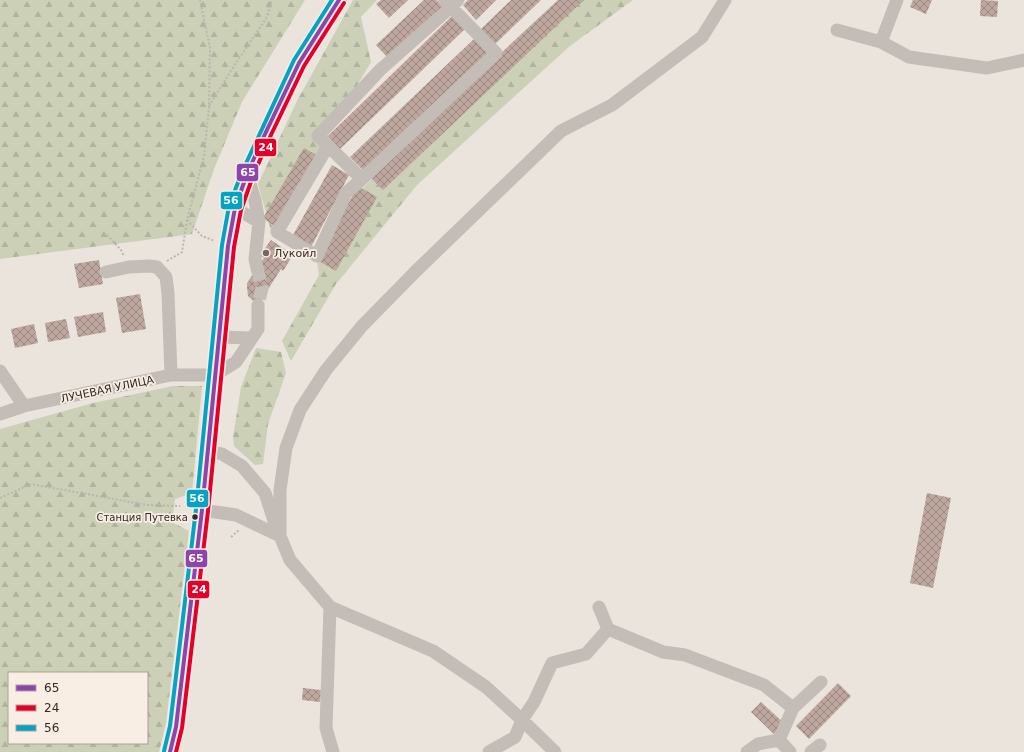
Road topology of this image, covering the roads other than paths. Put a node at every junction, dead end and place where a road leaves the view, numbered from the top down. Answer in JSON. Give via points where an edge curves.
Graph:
{"nodes":[{"id":1,"x":340,"y":0,"type":"edge"},
{"id":2,"x":725,"y":0,"type":"edge"},
{"id":3,"x":897,"y":0,"type":"edge"},
{"id":4,"x":451,"y":2,"type":"edge"},
{"id":5,"x":837,"y":30,"type":"dead end"},
{"id":6,"x":881,"y":42,"type":"junction"},
{"id":7,"x":1024,"y":60,"type":"edge"},
{"id":8,"x":328,"y":146,"type":"junction"},
{"id":9,"x":247,"y":174,"type":"junction"},
{"id":10,"x":362,"y":179,"type":"junction"},
{"id":11,"x":235,"y":208,"type":"junction"},
{"id":12,"x":259,"y":222,"type":"junction"},
{"id":13,"x":257,"y":268,"type":"tunnel mouth"},
{"id":14,"x":106,"y":272,"type":"dead end"},
{"id":15,"x":258,"y":304,"type":"tunnel mouth"},
{"id":16,"x":219,"y":337,"type":"junction"},
{"id":17,"x":252,"y":338,"type":"junction"},
{"id":18,"x":0,"y":371,"type":"edge"},
{"id":19,"x":171,"y":375,"type":"junction"},
{"id":20,"x":215,"y":375,"type":"junction"},
{"id":21,"x":24,"y":406,"type":"junction"},
{"id":22,"x":0,"y":414,"type":"edge"},
{"id":23,"x":208,"y":451,"type":"junction"},
{"id":24,"x":202,"y":510,"type":"junction"},
{"id":25,"x":280,"y":536,"type":"junction"},
{"id":26,"x":330,"y":607,"type":"junction"},
{"id":27,"x":599,"y":607,"type":"dead end"},
{"id":28,"x":608,"y":629,"type":"junction"},
{"id":29,"x":822,"y":682,"type":"dead end"},
{"id":30,"x":793,"y":708,"type":"junction"},
{"id":31,"x":522,"y":720,"type":"junction"},
{"id":32,"x":779,"y":740,"type":"junction"},
{"id":33,"x":170,"y":752,"type":"edge"},
{"id":34,"x":333,"y":752,"type":"edge"},
{"id":35,"x":489,"y":752,"type":"edge"},
{"id":36,"x":555,"y":752,"type":"edge"},
{"id":37,"x":748,"y":752,"type":"edge"},
{"id":38,"x":790,"y":752,"type":"edge"}],
"edges":[{"from":1,"to":9,"type":"main road","via":[[299,63]]},
{"from":2,"to":25,"type":"street","via":[[702,37],[612,104],[561,131],[362,326],[326,370],[300,410],[286,448],[280,490]]},
{"from":3,"to":6,"type":"street"},
{"from":4,"to":8,"type":"street","via":[[380,70],[318,136]]},
{"from":4,"to":10,"type":"street","via":[[496,53]]},
{"from":5,"to":6,"type":"street"},
{"from":6,"to":7,"type":"street","via":[[909,57],[988,68]]},
{"from":8,"to":10,"type":"street"},
{"from":8,"to":10,"type":"street","via":[[277,232],[318,256],[346,193]]},
{"from":9,"to":11,"type":"main road"},
{"from":9,"to":12,"type":"street"},
{"from":11,"to":12,"type":"street"},
{"from":11,"to":16,"type":"main road","via":[[228,246]]},
{"from":12,"to":13,"type":"street","via":[[255,259]]},
{"from":14,"to":19,"type":"street","via":[[149,266],[157,267],[166,277]]},
{"from":15,"to":17,"type":"street","via":[[258,329]]},
{"from":16,"to":17,"type":"street"},
{"from":16,"to":20,"type":"main road"},
{"from":17,"to":20,"type":"street","via":[[236,362]]},
{"from":18,"to":21,"type":"street"},
{"from":19,"to":20,"type":"street","name":"ЛУЧЕВАЯ УЛИЦА"},
{"from":19,"to":21,"type":"street","name":"ЛУЧЕВАЯ УЛИЦА"},
{"from":20,"to":23,"type":"main road"},
{"from":21,"to":22,"type":"street","name":"ЛУЧЕВАЯ УЛИЦА"},
{"from":23,"to":24,"type":"main road"},
{"from":23,"to":25,"type":"street","via":[[222,454],[242,466],[265,493]]},
{"from":24,"to":25,"type":"street","via":[[236,514]]},
{"from":24,"to":33,"type":"main road","via":[[176,727]]},
{"from":25,"to":26,"type":"street","via":[[290,560]]},
{"from":26,"to":31,"type":"street","via":[[433,651],[486,687]]},
{"from":26,"to":34,"type":"street","via":[[326,728]]},
{"from":27,"to":28,"type":"street"},
{"from":28,"to":30,"type":"street","via":[[663,652],[686,656],[764,685]]},
{"from":28,"to":31,"type":"street","via":[[586,654],[552,663],[534,702]]},
{"from":29,"to":30,"type":"street"},
{"from":30,"to":32,"type":"street"},
{"from":31,"to":35,"type":"street","via":[[515,737]]},
{"from":31,"to":36,"type":"street"},
{"from":32,"to":37,"type":"street","via":[[758,744]]},
{"from":32,"to":38,"type":"street"}]}
